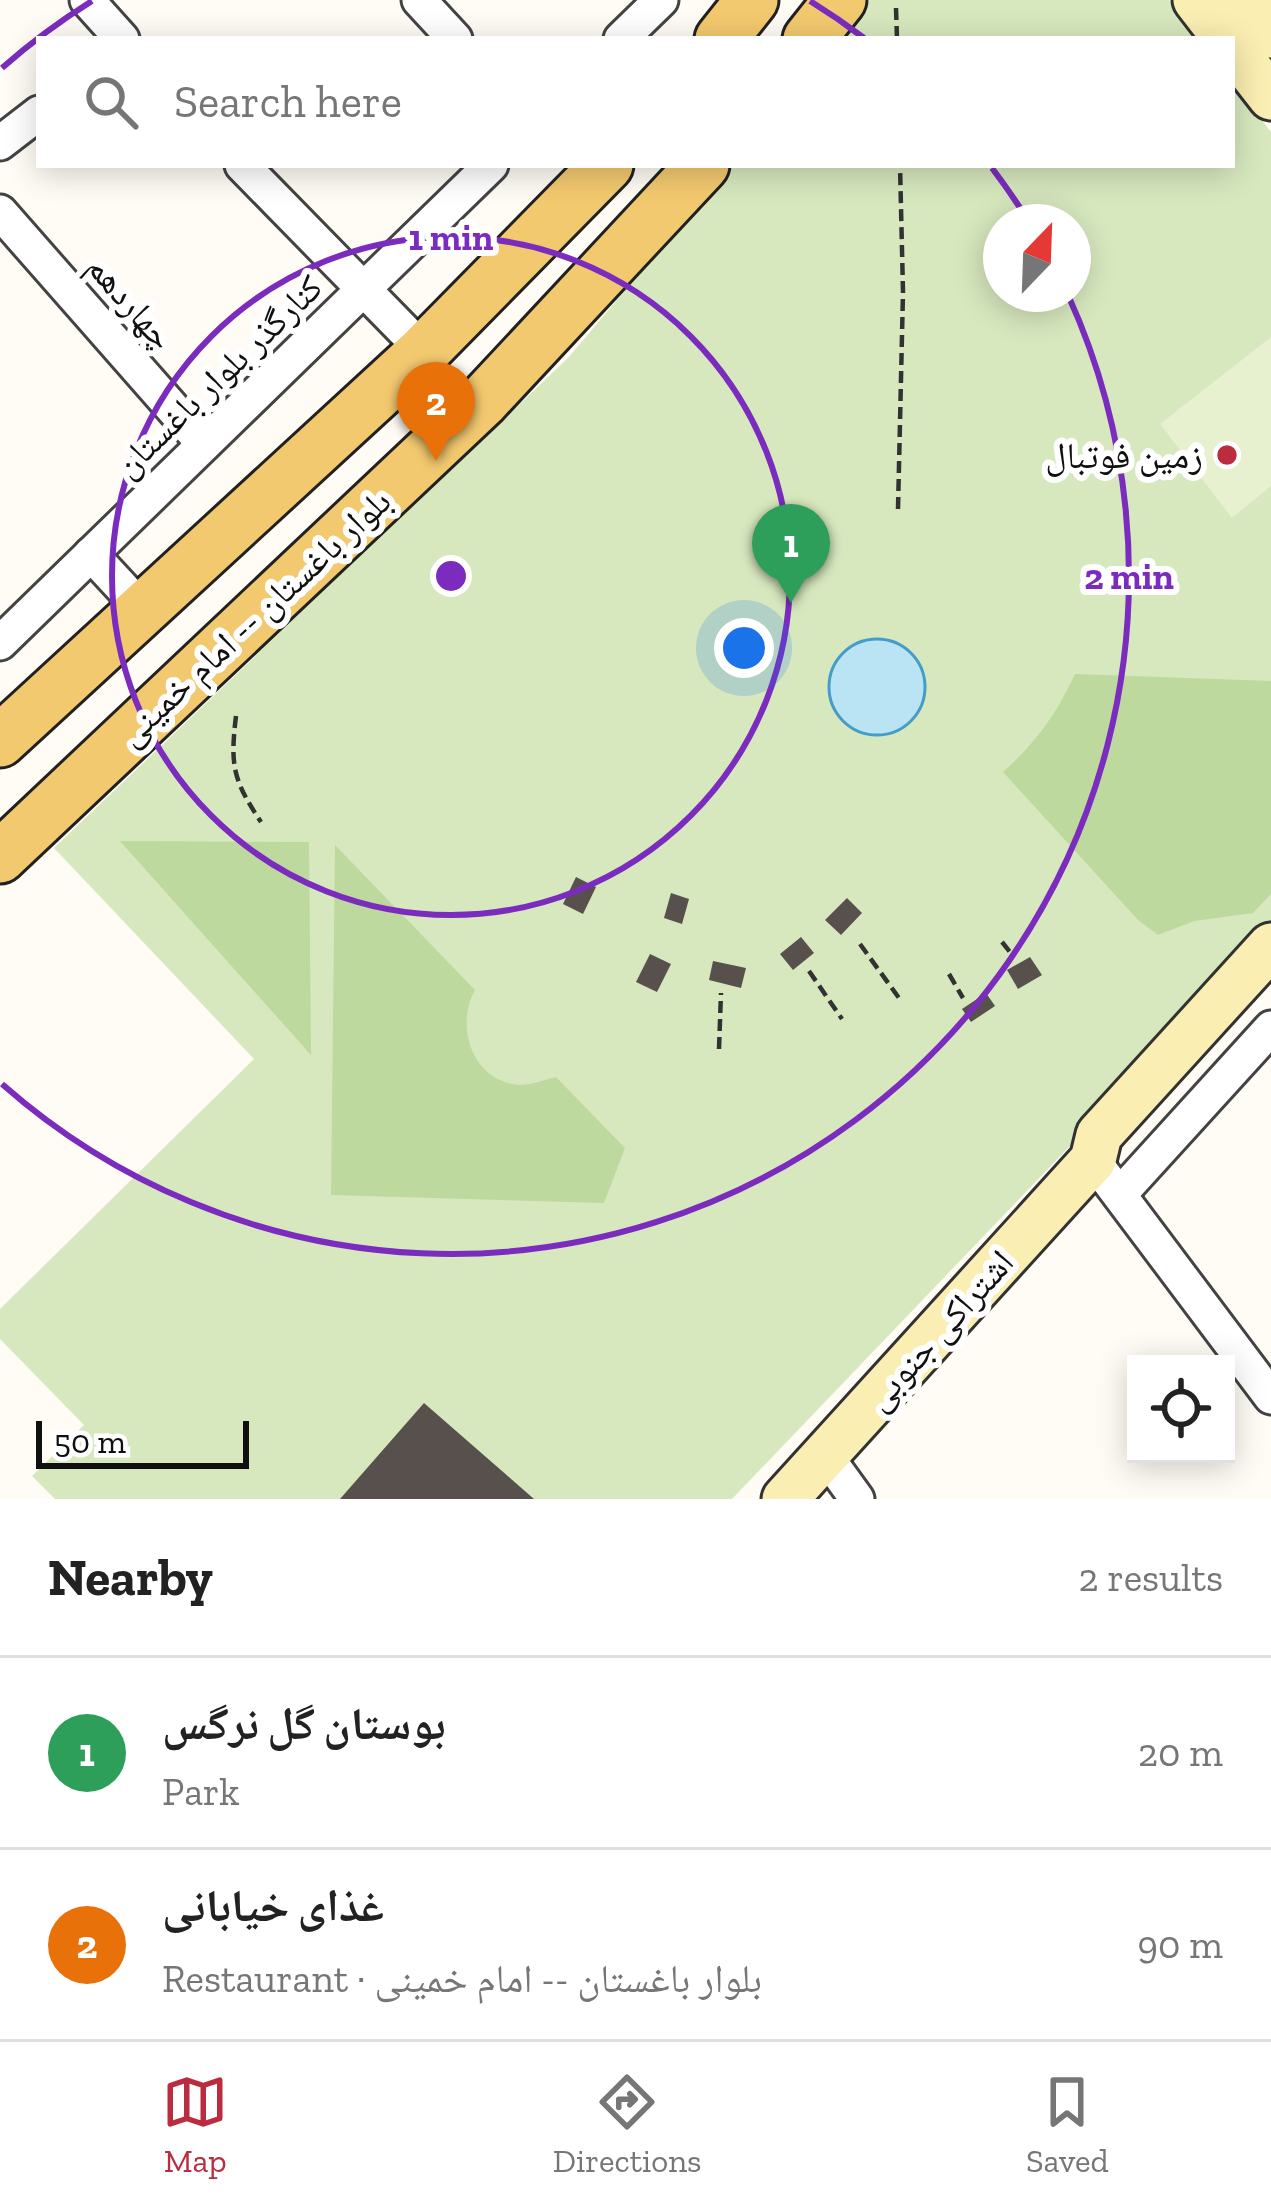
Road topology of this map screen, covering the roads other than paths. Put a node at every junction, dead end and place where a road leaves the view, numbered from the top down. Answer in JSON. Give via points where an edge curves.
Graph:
{"nodes":[{"id":1,"x":87,"y":0,"type":"edge"},
{"id":2,"x":419,"y":0,"type":"edge"},
{"id":3,"x":661,"y":0,"type":"edge"},
{"id":4,"x":752,"y":0,"type":"edge"},
{"id":5,"x":840,"y":0,"type":"edge"},
{"id":6,"x":1196,"y":0,"type":"edge"},
{"id":7,"x":1244,"y":0,"type":"edge"},
{"id":8,"x":1271,"y":35,"type":"edge"},
{"id":9,"x":119,"y":36,"type":"edge"},
{"id":10,"x":452,"y":36,"type":"edge"},
{"id":11,"x":624,"y":36,"type":"edge"},
{"id":12,"x":723,"y":36,"type":"edge"},
{"id":13,"x":811,"y":36,"type":"edge"},
{"id":14,"x":1224,"y":36,"type":"edge"},
{"id":15,"x":1235,"y":50,"type":"edge"},
{"id":16,"x":1271,"y":97,"type":"edge"},
{"id":17,"x":36,"y":115,"type":"edge"},
{"id":18,"x":0,"y":143,"type":"edge"},
{"id":19,"x":245,"y":168,"type":"edge"},
{"id":20,"x":488,"y":168,"type":"edge"},
{"id":21,"x":604,"y":168,"type":"edge"},
{"id":22,"x":700,"y":168,"type":"edge"},
{"id":23,"x":0,"y":212,"type":"edge"},
{"id":24,"x":362,"y":291,"type":"junction"},
{"id":25,"x":424,"y":351,"type":"junction"},
{"id":26,"x":386,"y":387,"type":"junction"},
{"id":27,"x":443,"y":440,"type":"junction"},
{"id":28,"x":204,"y":444,"type":"junction"},
{"id":29,"x":320,"y":447,"type":"junction"},
{"id":30,"x":368,"y":509,"type":"junction"},
{"id":31,"x":92,"y":554,"type":"junction"},
{"id":32,"x":142,"y":609,"type":"junction"},
{"id":33,"x":0,"y":643,"type":"edge"},
{"id":34,"x":0,"y":741,"type":"edge"},
{"id":35,"x":0,"y":857,"type":"edge"},
{"id":36,"x":1271,"y":946,"type":"edge"},
{"id":37,"x":1271,"y":980,"type":"edge"},
{"id":38,"x":1271,"y":1028,"type":"edge"},
{"id":39,"x":1107,"y":1177,"type":"junction"},
{"id":40,"x":1271,"y":1397,"type":"edge"},
{"id":41,"x":826,"y":1456,"type":"junction"},
{"id":42,"x":785,"y":1499,"type":"edge"},
{"id":43,"x":857,"y":1499,"type":"edge"}],
"edges":[{"from":1,"to":9,"type":"street"},
{"from":2,"to":10,"type":"street"},
{"from":3,"to":11,"type":"street"},
{"from":4,"to":12,"type":"main road"},
{"from":5,"to":13,"type":"main road"},
{"from":6,"to":14,"type":"main road"},
{"from":7,"to":8,"type":"main road"},
{"from":15,"to":16,"type":"main road"},
{"from":17,"to":18,"type":"street"},
{"from":19,"to":24,"type":"street"},
{"from":20,"to":24,"type":"street","name":"کنارگذر بلوار باغستان"},
{"from":21,"to":25,"type":"main road"},
{"from":22,"to":27,"type":"main road","name":"بلوار باغستان -- امام خمینی"},
{"from":23,"to":28,"type":"street","name":"چهاردهم"},
{"from":24,"to":25,"type":"street"},
{"from":24,"to":28,"type":"street","name":"کنارگذر بلوار باغستان"},
{"from":25,"to":26,"type":"main road"},
{"from":26,"to":27,"type":"main road","via":[[396,424],[410,438]]},
{"from":26,"to":29,"type":"main road"},
{"from":27,"to":30,"type":"main road","name":"بلوار باغستان -- امام خمینی"},
{"from":28,"to":31,"type":"street","name":"کنارگذر بلوار باغستان"},
{"from":29,"to":30,"type":"main road","via":[[363,468],[372,485]]},
{"from":29,"to":32,"type":"main road"},
{"from":30,"to":35,"type":"main road","name":"بلوار باغستان -- امام خمینی"},
{"from":31,"to":32,"type":"street"},
{"from":31,"to":33,"type":"street","name":"کنارگذر بلوار باغستان"},
{"from":32,"to":34,"type":"main road"},
{"from":36,"to":39,"type":"main road","name":"اشتراکی جنوبی","via":[[1099,1136]]},
{"from":37,"to":39,"type":"main road","name":"اشتراکی جنوبی","via":[[1117,1153]]},
{"from":38,"to":39,"type":"street"},
{"from":39,"to":40,"type":"street"},
{"from":39,"to":41,"type":"main road","name":"اشتراکی جنوبی"},
{"from":41,"to":42,"type":"main road","name":"اشتراکی جنوبی"},
{"from":41,"to":43,"type":"street"}]}
